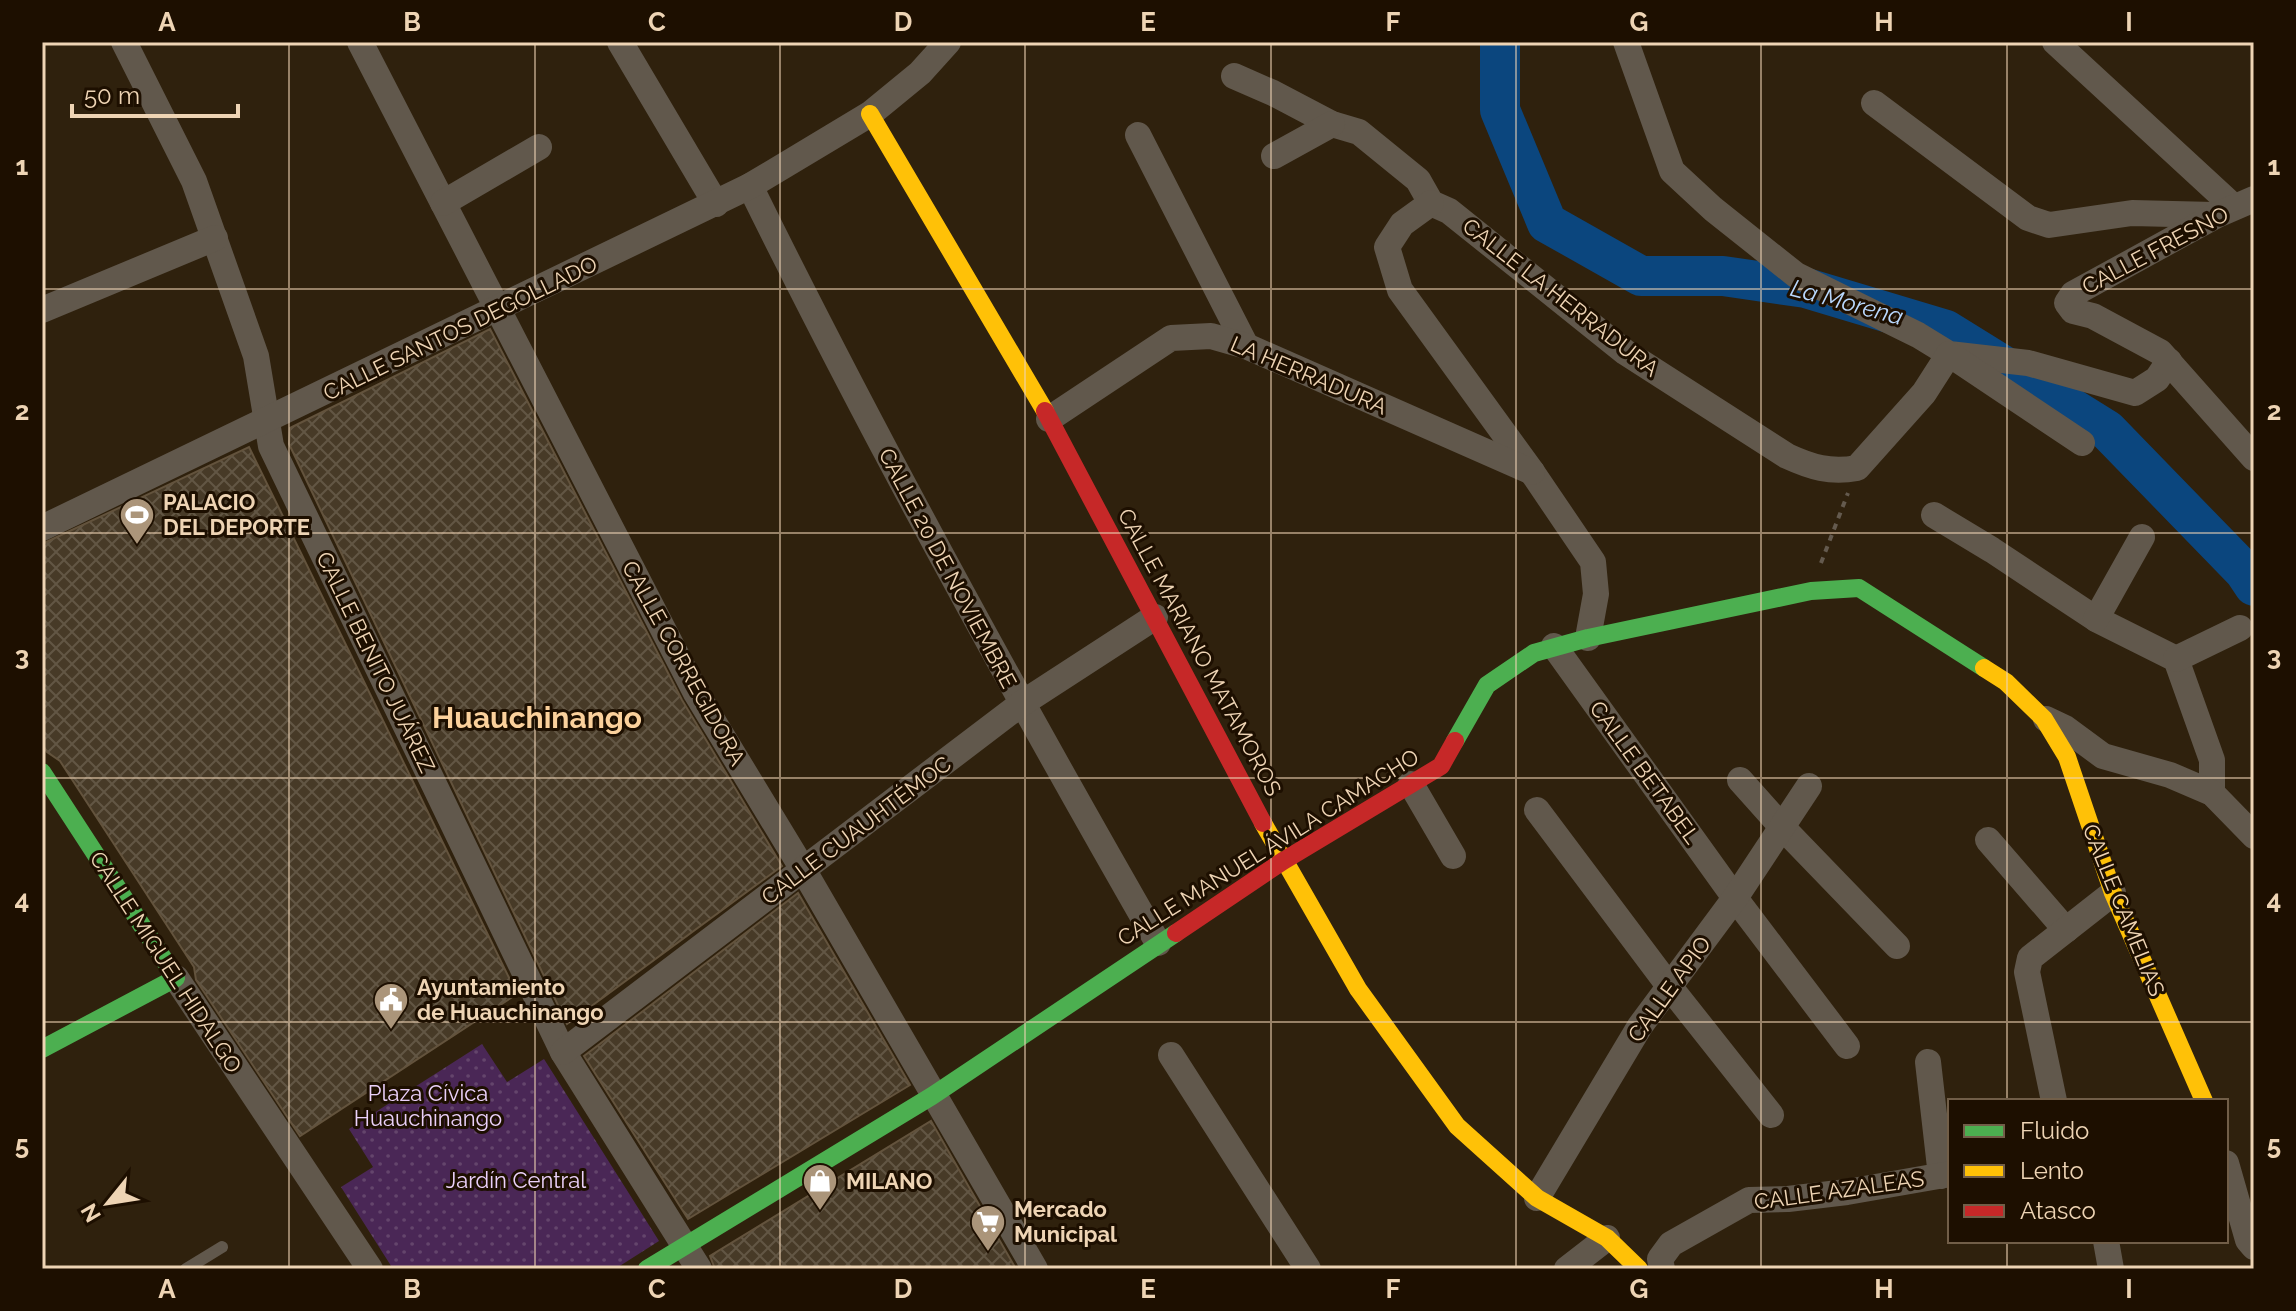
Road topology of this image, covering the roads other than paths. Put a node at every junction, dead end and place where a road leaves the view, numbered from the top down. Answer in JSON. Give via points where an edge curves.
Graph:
{"nodes":[{"id":1,"x":124,"y":42,"type":"edge"},
{"id":2,"x":360,"y":42,"type":"edge"},
{"id":3,"x":620,"y":42,"type":"edge"},
{"id":4,"x":948,"y":42,"type":"edge"},
{"id":5,"x":1626,"y":42,"type":"edge"},
{"id":6,"x":2055,"y":42,"type":"edge"},
{"id":7,"x":1234,"y":76,"type":"dead end"},
{"id":8,"x":1874,"y":103,"type":"dead end"},
{"id":9,"x":870,"y":114,"type":"junction"},
{"id":10,"x":1332,"y":124,"type":"junction"},
{"id":11,"x":1138,"y":135,"type":"dead end"},
{"id":12,"x":539,"y":147,"type":"dead end"},
{"id":13,"x":1274,"y":156,"type":"dead end"},
{"id":14,"x":750,"y":186,"type":"junction"},
{"id":15,"x":443,"y":203,"type":"junction"},
{"id":16,"x":1431,"y":203,"type":"junction"},
{"id":17,"x":716,"y":204,"type":"junction"},
{"id":18,"x":2235,"y":207,"type":"edge"},
{"id":19,"x":215,"y":238,"type":"junction"},
{"id":20,"x":42,"y":310,"type":"edge"},
{"id":21,"x":498,"y":310,"type":"junction"},
{"id":22,"x":1246,"y":346,"type":"junction"},
{"id":23,"x":1949,"y":354,"type":"junction"},
{"id":24,"x":2169,"y":361,"type":"junction"},
{"id":25,"x":1049,"y":419,"type":"junction"},
{"id":26,"x":267,"y":420,"type":"junction"},
{"id":27,"x":2082,"y":443,"type":"dead end"},
{"id":28,"x":2254,"y":458,"type":"edge"},
{"id":29,"x":1532,"y":472,"type":"junction"},
{"id":30,"x":1934,"y":515,"type":"dead end"},
{"id":31,"x":42,"y":528,"type":"edge"},
{"id":32,"x":2142,"y":537,"type":"dead end"},
{"id":33,"x":1155,"y":617,"type":"junction"},
{"id":34,"x":2096,"y":619,"type":"junction"},
{"id":35,"x":2240,"y":628,"type":"dead end"},
{"id":36,"x":1588,"y":638,"type":"junction"},
{"id":37,"x":1554,"y":646,"type":"junction"},
{"id":38,"x":2176,"y":659,"type":"junction"},
{"id":39,"x":1021,"y":704,"type":"junction"},
{"id":40,"x":2044,"y":719,"type":"junction"},
{"id":41,"x":42,"y":772,"type":"edge"},
{"id":42,"x":1740,"y":780,"type":"dead end"},
{"id":43,"x":1411,"y":784,"type":"junction"},
{"id":44,"x":1809,"y":786,"type":"dead end"},
{"id":45,"x":2212,"y":793,"type":"junction"},
{"id":46,"x":1537,"y":810,"type":"dead end"},
{"id":47,"x":1782,"y":827,"type":"junction"},
{"id":48,"x":2254,"y":836,"type":"edge"},
{"id":49,"x":1988,"y":840,"type":"dead end"},
{"id":50,"x":1453,"y":856,"type":"dead end"},
{"id":51,"x":1283,"y":861,"type":"junction"},
{"id":52,"x":804,"y":871,"type":"junction"},
{"id":53,"x":2113,"y":893,"type":"junction"},
{"id":54,"x":1735,"y":898,"type":"junction"},
{"id":55,"x":2066,"y":930,"type":"junction"},
{"id":56,"x":1158,"y":943,"type":"junction"},
{"id":57,"x":1897,"y":946,"type":"dead end"},
{"id":58,"x":176,"y":978,"type":"junction"},
{"id":59,"x":1669,"y":986,"type":"junction"},
{"id":60,"x":1847,"y":1046,"type":"dead end"},
{"id":61,"x":42,"y":1049,"type":"edge"},
{"id":62,"x":563,"y":1052,"type":"junction"},
{"id":63,"x":1171,"y":1055,"type":"dead end"},
{"id":64,"x":1928,"y":1062,"type":"dead end"},
{"id":65,"x":932,"y":1096,"type":"junction"},
{"id":66,"x":2054,"y":1099,"type":"edge"},
{"id":67,"x":2203,"y":1099,"type":"edge"},
{"id":68,"x":1771,"y":1115,"type":"dead end"},
{"id":69,"x":2228,"y":1170,"type":"edge"},
{"id":70,"x":1946,"y":1175,"type":"edge"},
{"id":71,"x":1537,"y":1198,"type":"junction"},
{"id":72,"x":1607,"y":1238,"type":"junction"},
{"id":73,"x":2106,"y":1243,"type":"edge"},
{"id":74,"x":222,"y":1247,"type":"dead end"},
{"id":75,"x":685,"y":1247,"type":"junction"},
{"id":76,"x":2254,"y":1247,"type":"edge"},
{"id":77,"x":186,"y":1269,"type":"edge"},
{"id":78,"x":370,"y":1269,"type":"edge"},
{"id":79,"x":647,"y":1269,"type":"edge"},
{"id":80,"x":699,"y":1269,"type":"edge"},
{"id":81,"x":1035,"y":1269,"type":"edge"},
{"id":82,"x":1308,"y":1269,"type":"edge"},
{"id":83,"x":1567,"y":1269,"type":"edge"},
{"id":84,"x":1639,"y":1269,"type":"edge"},
{"id":85,"x":1662,"y":1269,"type":"edge"},
{"id":86,"x":2111,"y":1269,"type":"edge"}],
"edges":[{"from":1,"to":19,"type":"street","name":"CALLE BENITO JUÁREZ","via":[[194,181]]},
{"from":2,"to":15,"type":"street","name":"CALLE CORREGIDORA"},
{"from":3,"to":17,"type":"street"},
{"from":4,"to":9,"type":"street","name":"CALLE SANTOS DEGOLLADO"},
{"from":5,"to":23,"type":"street","via":[[1672,171],[1796,275]]},
{"from":6,"to":18,"type":"street"},
{"from":7,"to":10,"type":"street","name":"CALLE LA HERRADURA"},
{"from":8,"to":18,"type":"street","via":[[2028,218],[2049,225]]},
{"from":9,"to":14,"type":"street","name":"CALLE SANTOS DEGOLLADO"},
{"from":9,"to":25,"type":"street","name":"CALLE MARIANO MATAMOROS"},
{"from":10,"to":13,"type":"street"},
{"from":10,"to":16,"type":"street","name":"CALLE LA HERRADURA","via":[[1359,132],[1418,180]]},
{"from":11,"to":22,"type":"street"},
{"from":12,"to":15,"type":"street"},
{"from":14,"to":17,"type":"street","name":"CALLE SANTOS DEGOLLADO"},
{"from":14,"to":39,"type":"street","name":"CALLE 20 DE NOVIEMBRE","via":[[838,364]]},
{"from":15,"to":21,"type":"street","name":"CALLE CORREGIDORA"},
{"from":16,"to":23,"type":"street","name":"CALLE LA HERRADURA","via":[[1449,211],[1625,352],[1815,469],[1857,468],[1924,393]]},
{"from":16,"to":29,"type":"street","via":[[1402,224],[1387,247],[1400,290]]},
{"from":17,"to":21,"type":"street","name":"CALLE SANTOS DEGOLLADO"},
{"from":18,"to":24,"type":"street","name":"CALLE FRESNO","via":[[2073,294],[2067,303]]},
{"from":19,"to":20,"type":"street"},
{"from":19,"to":26,"type":"street","name":"CALLE BENITO JUÁREZ","via":[[256,356]]},
{"from":21,"to":26,"type":"street","name":"CALLE SANTOS DEGOLLADO"},
{"from":21,"to":52,"type":"street","name":"CALLE CORREGIDORA","via":[[696,693]]},
{"from":22,"to":25,"type":"street","name":"LA HERRADURA","via":[[1211,336],[1171,338]]},
{"from":22,"to":29,"type":"street","name":"LA HERRADURA"},
{"from":23,"to":24,"type":"street","via":[[2028,363],[2135,393],[2157,379]]},
{"from":23,"to":27,"type":"street"},
{"from":24,"to":28,"type":"street","name":"CALLE FRESNO"},
{"from":25,"to":33,"type":"street","name":"CALLE MARIANO MATAMOROS"},
{"from":26,"to":31,"type":"street","name":"CALLE SANTOS DEGOLLADO"},
{"from":26,"to":62,"type":"street","name":"CALLE BENITO JUÁREZ","via":[[271,446]]},
{"from":29,"to":36,"type":"street","via":[[1593,562],[1596,594]]},
{"from":30,"to":34,"type":"street"},
{"from":32,"to":34,"type":"street"},
{"from":33,"to":39,"type":"street","name":"CALLE CUAUHTÉMOC"},
{"from":33,"to":51,"type":"street","name":"CALLE MARIANO MATAMOROS"},
{"from":34,"to":38,"type":"street"},
{"from":35,"to":38,"type":"street"},
{"from":36,"to":37,"type":"street","name":"CALLE MANUEL ÁVILA CAMACHO"},
{"from":36,"to":40,"type":"street","name":"CALLE MANUEL ÁVILA CAMACHO","via":[[1811,591],[1859,588],[2006,682]]},
{"from":37,"to":43,"type":"street","name":"CALLE MANUEL ÁVILA CAMACHO","via":[[1534,653],[1487,685],[1441,766]]},
{"from":37,"to":54,"type":"street","name":"CALLE BETABEL"},
{"from":38,"to":45,"type":"street","via":[[2212,760]]},
{"from":39,"to":52,"type":"street","name":"CALLE CUAUHTÉMOC"},
{"from":39,"to":56,"type":"street","name":"CALLE 20 DE NOVIEMBRE"},
{"from":40,"to":45,"type":"street","via":[[2103,756]]},
{"from":40,"to":53,"type":"street","name":"CALLE CAMELIAS","via":[[2067,757]]},
{"from":41,"to":58,"type":"street","name":"CALLE MIGUEL HIDALGO"},
{"from":42,"to":47,"type":"street"},
{"from":43,"to":50,"type":"street"},
{"from":43,"to":51,"type":"street","name":"CALLE MANUEL ÁVILA CAMACHO"},
{"from":44,"to":47,"type":"street","name":"CALLE APIO"},
{"from":45,"to":48,"type":"street"},
{"from":46,"to":59,"type":"street"},
{"from":47,"to":54,"type":"street","name":"CALLE APIO"},
{"from":47,"to":57,"type":"street"},
{"from":49,"to":55,"type":"street"},
{"from":51,"to":56,"type":"street","name":"CALLE MANUEL ÁVILA CAMACHO"},
{"from":51,"to":71,"type":"street","name":"CALLE MARIANO MATAMOROS","via":[[1358,989],[1457,1126]]},
{"from":52,"to":62,"type":"street","name":"CALLE CUAUHTÉMOC"},
{"from":52,"to":65,"type":"street","name":"CALLE CORREGIDORA"},
{"from":53,"to":55,"type":"street"},
{"from":53,"to":67,"type":"street","name":"CALLE CAMELIAS"},
{"from":54,"to":59,"type":"street","name":"CALLE APIO"},
{"from":54,"to":60,"type":"street","name":"CALLE BETABEL"},
{"from":55,"to":66,"type":"street","via":[[2030,958],[2027,972]]},
{"from":56,"to":65,"type":"street","name":"CALLE MANUEL ÁVILA CAMACHO"},
{"from":58,"to":61,"type":"street"},
{"from":58,"to":78,"type":"street","name":"CALLE MIGUEL HIDALGO"},
{"from":59,"to":68,"type":"street"},
{"from":59,"to":71,"type":"street","name":"CALLE APIO"},
{"from":62,"to":75,"type":"street","name":"CALLE BENITO JUÁREZ"},
{"from":63,"to":82,"type":"street"},
{"from":64,"to":70,"type":"street"},
{"from":65,"to":75,"type":"street","name":"CALLE MANUEL ÁVILA CAMACHO"},
{"from":65,"to":81,"type":"street","name":"CALLE CORREGIDORA"},
{"from":69,"to":76,"type":"street"},
{"from":70,"to":85,"type":"street","name":"CALLE AZALEAS","via":[[1847,1192],[1749,1200],[1671,1244],[1660,1259]]},
{"from":71,"to":72,"type":"street","name":"CALLE MARIANO MATAMOROS"},
{"from":72,"to":83,"type":"street"},
{"from":72,"to":84,"type":"street","name":"CALLE MARIANO MATAMOROS"},
{"from":73,"to":86,"type":"street"},
{"from":74,"to":77,"type":"lane"},
{"from":75,"to":79,"type":"street","name":"CALLE MANUEL ÁVILA CAMACHO"},
{"from":75,"to":80,"type":"street","name":"CALLE BENITO JUÁREZ"}]}
